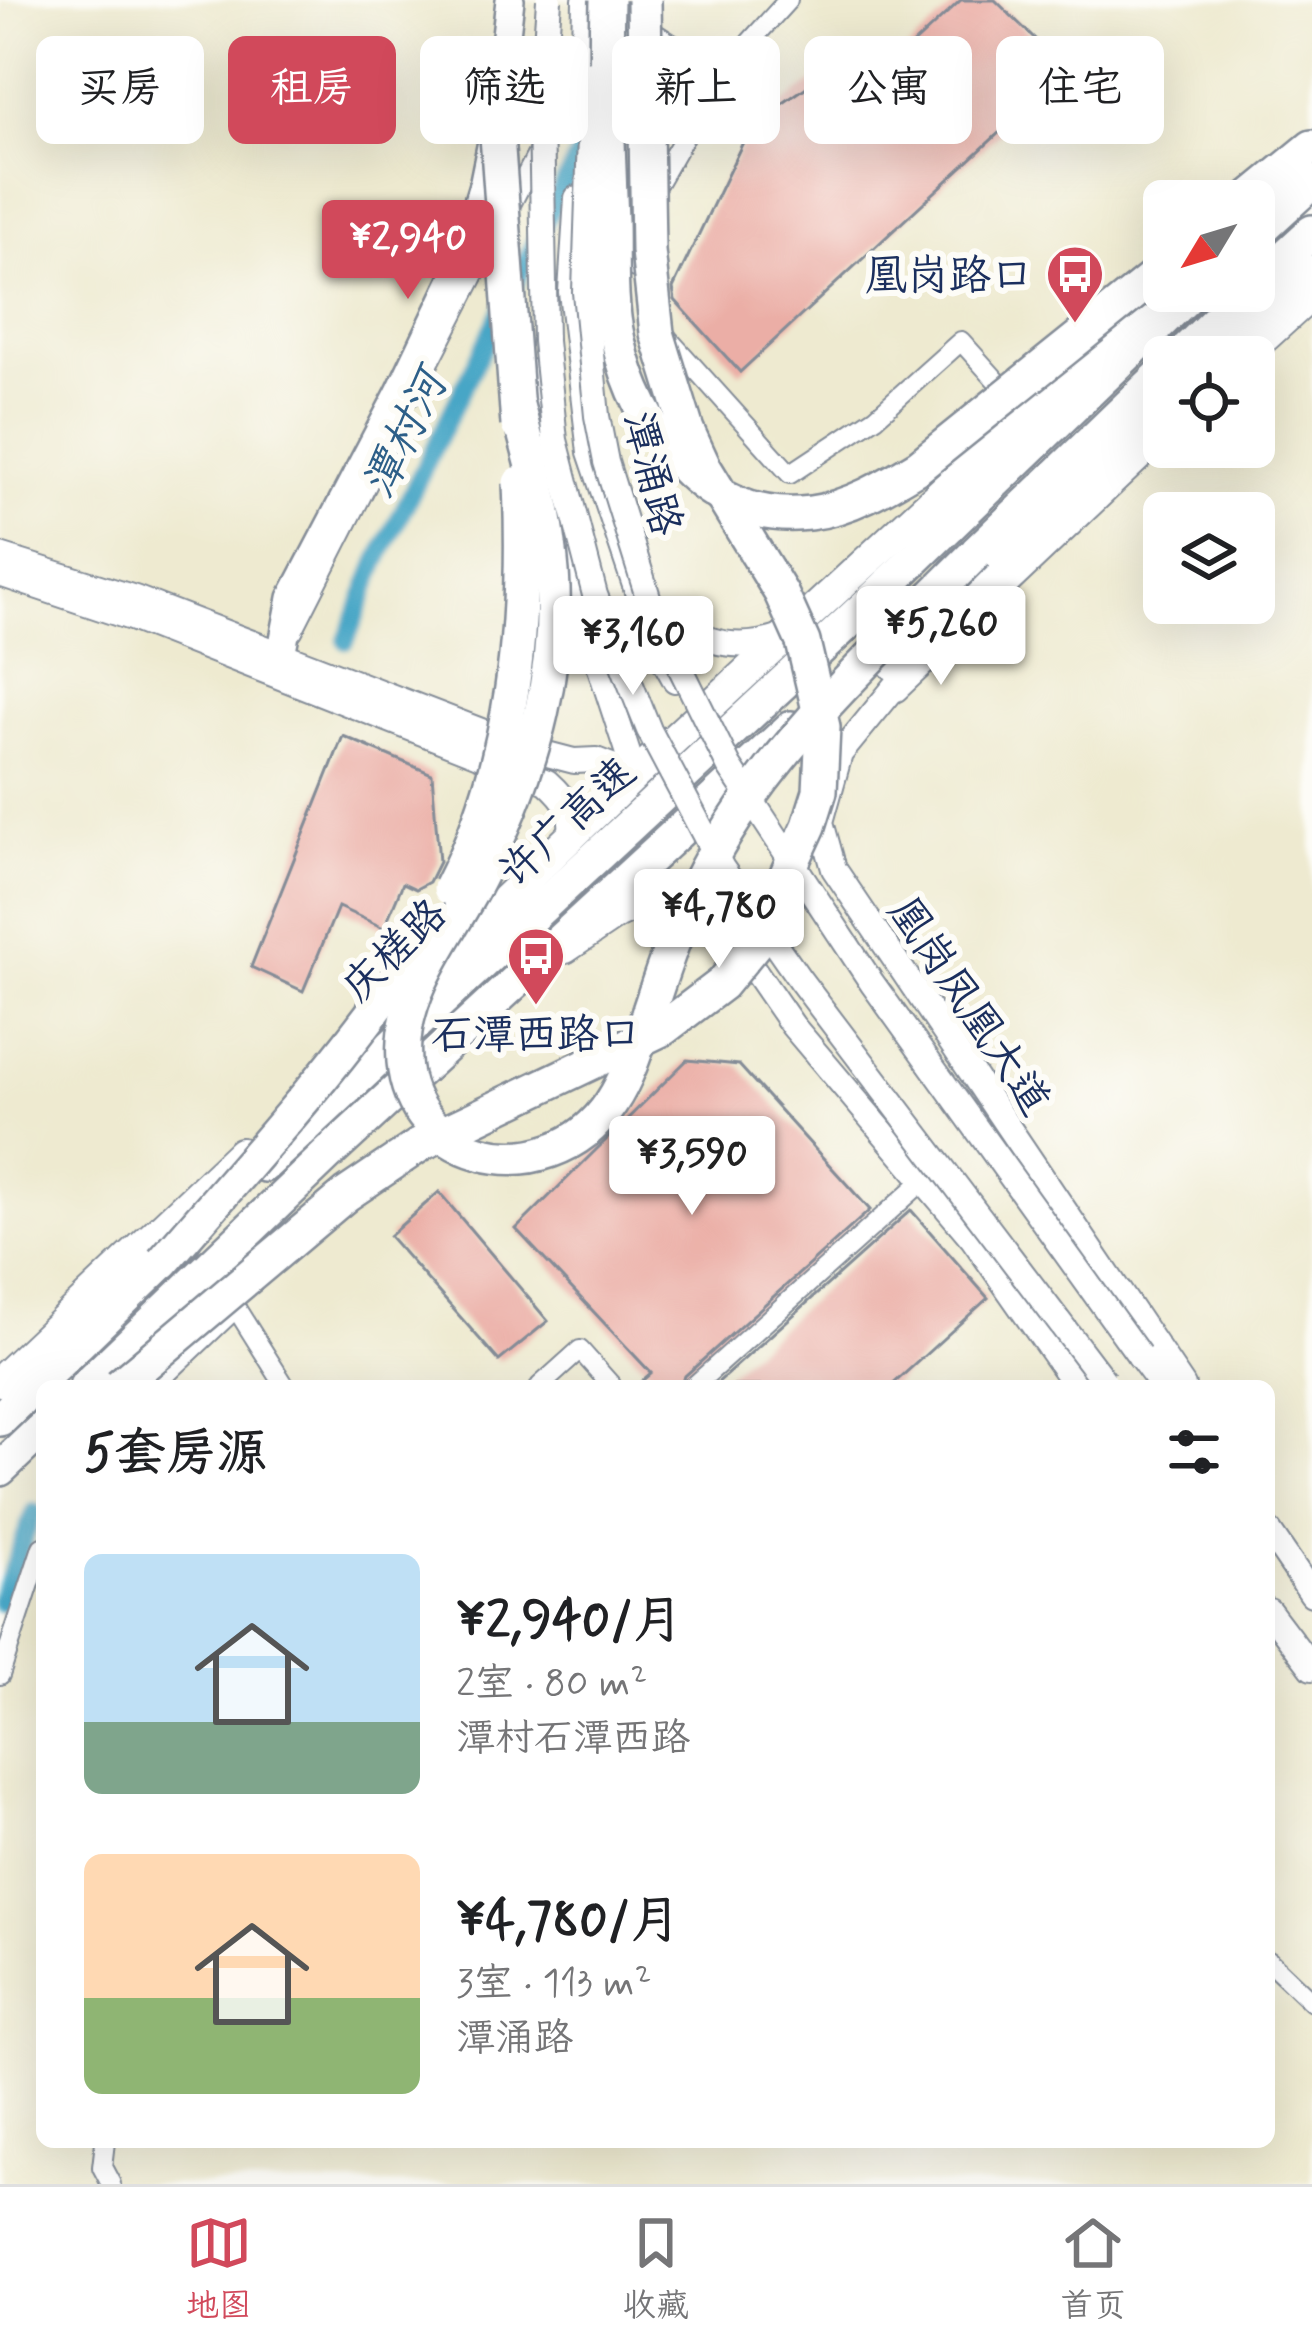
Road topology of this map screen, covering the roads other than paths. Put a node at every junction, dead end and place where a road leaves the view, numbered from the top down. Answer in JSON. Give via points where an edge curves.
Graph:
{"nodes":[{"id":1,"x":510,"y":0,"type":"edge"},
{"id":2,"x":549,"y":0,"type":"edge"},
{"id":3,"x":788,"y":0,"type":"edge"},
{"id":4,"x":603,"y":2,"type":"edge"},
{"id":5,"x":506,"y":36,"type":"edge"},
{"id":6,"x":657,"y":36,"type":"edge"},
{"id":7,"x":755,"y":36,"type":"edge"},
{"id":8,"x":588,"y":37,"type":"edge"},
{"id":9,"x":492,"y":144,"type":"edge"},
{"id":10,"x":498,"y":144,"type":"edge"},
{"id":11,"x":541,"y":144,"type":"edge"},
{"id":12,"x":549,"y":144,"type":"edge"},
{"id":13,"x":680,"y":144,"type":"edge"},
{"id":14,"x":1312,"y":147,"type":"edge"},
{"id":15,"x":1275,"y":180,"type":"edge"},
{"id":16,"x":1312,"y":182,"type":"edge"},
{"id":17,"x":1275,"y":216,"type":"edge"},
{"id":18,"x":1312,"y":232,"type":"edge"},
{"id":19,"x":1312,"y":251,"type":"edge"},
{"id":20,"x":1275,"y":266,"type":"edge"},
{"id":21,"x":1312,"y":272,"type":"edge"},
{"id":22,"x":1143,"y":285,"type":"edge"},
{"id":23,"x":1312,"y":298,"type":"edge"},
{"id":24,"x":1143,"y":307,"type":"edge"},
{"id":25,"x":1171,"y":312,"type":"edge"},
{"id":26,"x":1225,"y":312,"type":"edge"},
{"id":27,"x":1201,"y":336,"type":"edge"},
{"id":28,"x":1221,"y":336,"type":"edge"},
{"id":29,"x":1240,"y":336,"type":"edge"},
{"id":30,"x":1270,"y":336,"type":"edge"},
{"id":31,"x":1143,"y":392,"type":"edge"},
{"id":32,"x":517,"y":405,"type":"junction"},
{"id":33,"x":1143,"y":410,"type":"edge"},
{"id":34,"x":1028,"y":416,"type":"junction"},
{"id":35,"x":1143,"y":440,"type":"edge"},
{"id":36,"x":1143,"y":441,"type":"edge"},
{"id":37,"x":976,"y":553,"type":"junction"},
{"id":38,"x":0,"y":556,"type":"edge"},
{"id":39,"x":0,"y":574,"type":"edge"},
{"id":40,"x":952,"y":593,"type":"junction"},
{"id":41,"x":638,"y":599,"type":"junction"},
{"id":42,"x":788,"y":636,"type":"junction"},
{"id":43,"x":654,"y":642,"type":"junction"},
{"id":44,"x":591,"y":644,"type":"junction"},
{"id":45,"x":884,"y":659,"type":"junction"},
{"id":46,"x":277,"y":664,"type":"junction"},
{"id":47,"x":868,"y":716,"type":"junction"},
{"id":48,"x":696,"y":719,"type":"junction"},
{"id":49,"x":635,"y":775,"type":"junction"},
{"id":50,"x":758,"y":776,"type":"junction"},
{"id":51,"x":571,"y":839,"type":"junction"},
{"id":52,"x":550,"y":963,"type":"junction"},
{"id":53,"x":924,"y":1180,"type":"junction"},
{"id":54,"x":163,"y":1262,"type":"junction"},
{"id":55,"x":214,"y":1274,"type":"junction"},
{"id":56,"x":236,"y":1308,"type":"junction"},
{"id":57,"x":40,"y":1380,"type":"edge"},
{"id":58,"x":92,"y":1380,"type":"edge"},
{"id":59,"x":108,"y":1380,"type":"edge"},
{"id":60,"x":126,"y":1380,"type":"edge"},
{"id":61,"x":160,"y":1380,"type":"edge"},
{"id":62,"x":281,"y":1380,"type":"edge"},
{"id":63,"x":547,"y":1380,"type":"edge"},
{"id":64,"x":607,"y":1380,"type":"edge"},
{"id":65,"x":701,"y":1380,"type":"edge"},
{"id":66,"x":1072,"y":1380,"type":"edge"},
{"id":67,"x":1104,"y":1380,"type":"edge"},
{"id":68,"x":1158,"y":1380,"type":"edge"},
{"id":69,"x":1179,"y":1380,"type":"edge"},
{"id":70,"x":0,"y":1381,"type":"edge"},
{"id":71,"x":36,"y":1384,"type":"edge"},
{"id":72,"x":0,"y":1419,"type":"edge"},
{"id":73,"x":36,"y":1435,"type":"edge"},
{"id":74,"x":36,"y":1453,"type":"edge"},
{"id":75,"x":0,"y":1469,"type":"edge"},
{"id":76,"x":0,"y":1485,"type":"edge"},
{"id":77,"x":1275,"y":1540,"type":"edge"},
{"id":78,"x":36,"y":1565,"type":"edge"},
{"id":79,"x":1312,"y":1594,"type":"edge"},
{"id":80,"x":1275,"y":1619,"type":"edge"},
{"id":81,"x":1312,"y":1668,"type":"edge"},
{"id":82,"x":0,"y":1675,"type":"edge"},
{"id":83,"x":1275,"y":1967,"type":"edge"},
{"id":84,"x":1312,"y":2002,"type":"edge"},
{"id":85,"x":104,"y":2148,"type":"edge"},
{"id":86,"x":110,"y":2184,"type":"edge"}],
"edges":[{"from":1,"to":5,"type":"main road"},
{"from":2,"to":67,"type":"street","name":"潭涌路","bridge":true,"via":[[542,137],[555,440],[595,595],[623,665],[722,868]]},
{"from":3,"to":7,"type":"street"},
{"from":4,"to":6,"type":"street"},
{"from":4,"to":8,"type":"street"},
{"from":4,"to":22,"type":"highway","bridge":true,"via":[[617,338],[661,442],[704,488],[790,513],[878,491],[920,466]]},
{"from":4,"to":41,"type":"street","via":[[571,292],[590,452]]},
{"from":4,"to":60,"type":"highway","bridge":true,"via":[[657,333],[695,449],[803,642],[823,741],[809,826],[754,945],[722,984],[664,1028],[421,1144],[302,1230]]},
{"from":4,"to":68,"type":"street","name":"潭涌路","bridge":true,"via":[[586,292],[606,462],[652,610],[755,806]]},
{"from":9,"to":46,"type":"main road","bridge":true,"via":[[456,275],[292,598]]},
{"from":10,"to":32,"type":"highway","bridge":true},
{"from":11,"to":46,"type":"street"},
{"from":12,"to":44,"type":"street","via":[[540,434],[568,578]]},
{"from":13,"to":34,"type":"street","via":[[630,232],[640,307],[790,474],[876,418],[961,341]]},
{"from":14,"to":15,"type":"highway"},
{"from":16,"to":17,"type":"highway"},
{"from":18,"to":20,"type":"highway"},
{"from":19,"to":28,"type":"main road"},
{"from":21,"to":29,"type":"highway"},
{"from":23,"to":30,"type":"street"},
{"from":24,"to":34,"type":"main road","name":"庆槎路"},
{"from":25,"to":54,"type":"highway","name":"许广高速","bridge":true},
{"from":26,"to":27,"type":"highway"},
{"from":31,"to":37,"type":"highway","name":"许广高速"},
{"from":32,"to":37,"type":"highway","bridge":true,"via":[[553,584],[546,699],[510,813],[412,1003],[404,1040],[405,1072],[424,1116],[476,1153],[541,1154],[605,1112],[724,838],[807,724]]},
{"from":32,"to":54,"type":"highway","bridge":true,"via":[[520,640],[497,771],[458,873],[390,992]]},
{"from":33,"to":40,"type":"main road"},
{"from":34,"to":42,"type":"main road","name":"庆槎路"},
{"from":35,"to":40,"type":"highway"},
{"from":36,"to":47,"type":"street"},
{"from":37,"to":58,"type":"highway","name":"许广高速","bridge":true},
{"from":38,"to":46,"type":"street","via":[[135,598]]},
{"from":39,"to":46,"type":"street"},
{"from":40,"to":45,"type":"main road"},
{"from":41,"to":42,"type":"street","via":[[690,632],[747,649]]},
{"from":41,"to":43,"type":"street"},
{"from":42,"to":48,"type":"main road","name":"庆槎路"},
{"from":43,"to":44,"type":"street","via":[[649,659],[630,668],[618,668]]},
{"from":43,"to":48,"type":"street"},
{"from":44,"to":49,"type":"street"},
{"from":45,"to":47,"type":"street","name":"凰岗凤凰大道","via":[[903,677]]},
{"from":45,"to":50,"type":"main road"},
{"from":46,"to":49,"type":"street","via":[[528,749]]},
{"from":46,"to":51,"type":"street","via":[[547,782],[573,814]]},
{"from":47,"to":50,"type":"street"},
{"from":47,"to":69,"type":"street","name":"凰岗凤凰大道","via":[[840,754],[820,822],[834,869]]},
{"from":48,"to":49,"type":"main road","name":"庆槎路"},
{"from":49,"to":51,"type":"main road","name":"庆槎路"},
{"from":50,"to":52,"type":"main road"},
{"from":51,"to":70,"type":"main road","name":"庆槎路"},
{"from":52,"to":53,"type":"street","via":[[640,906],[688,906],[735,942],[794,1026]]},
{"from":52,"to":55,"type":"main road"},
{"from":53,"to":65,"type":"street"},
{"from":53,"to":66,"type":"street"},
{"from":54,"to":57,"type":"highway","name":"许广高速"},
{"from":55,"to":56,"type":"street"},
{"from":55,"to":59,"type":"main road"},
{"from":56,"to":61,"type":"street"},
{"from":56,"to":62,"type":"street"},
{"from":63,"to":64,"type":"street","via":[[580,1350]]},
{"from":71,"to":72,"type":"highway","name":"许广高速"},
{"from":73,"to":75,"type":"highway"},
{"from":74,"to":76,"type":"highway"},
{"from":77,"to":79,"type":"street"},
{"from":78,"to":82,"type":"street"},
{"from":80,"to":81,"type":"street"},
{"from":83,"to":84,"type":"street"},
{"from":85,"to":86,"type":"street"}]}
